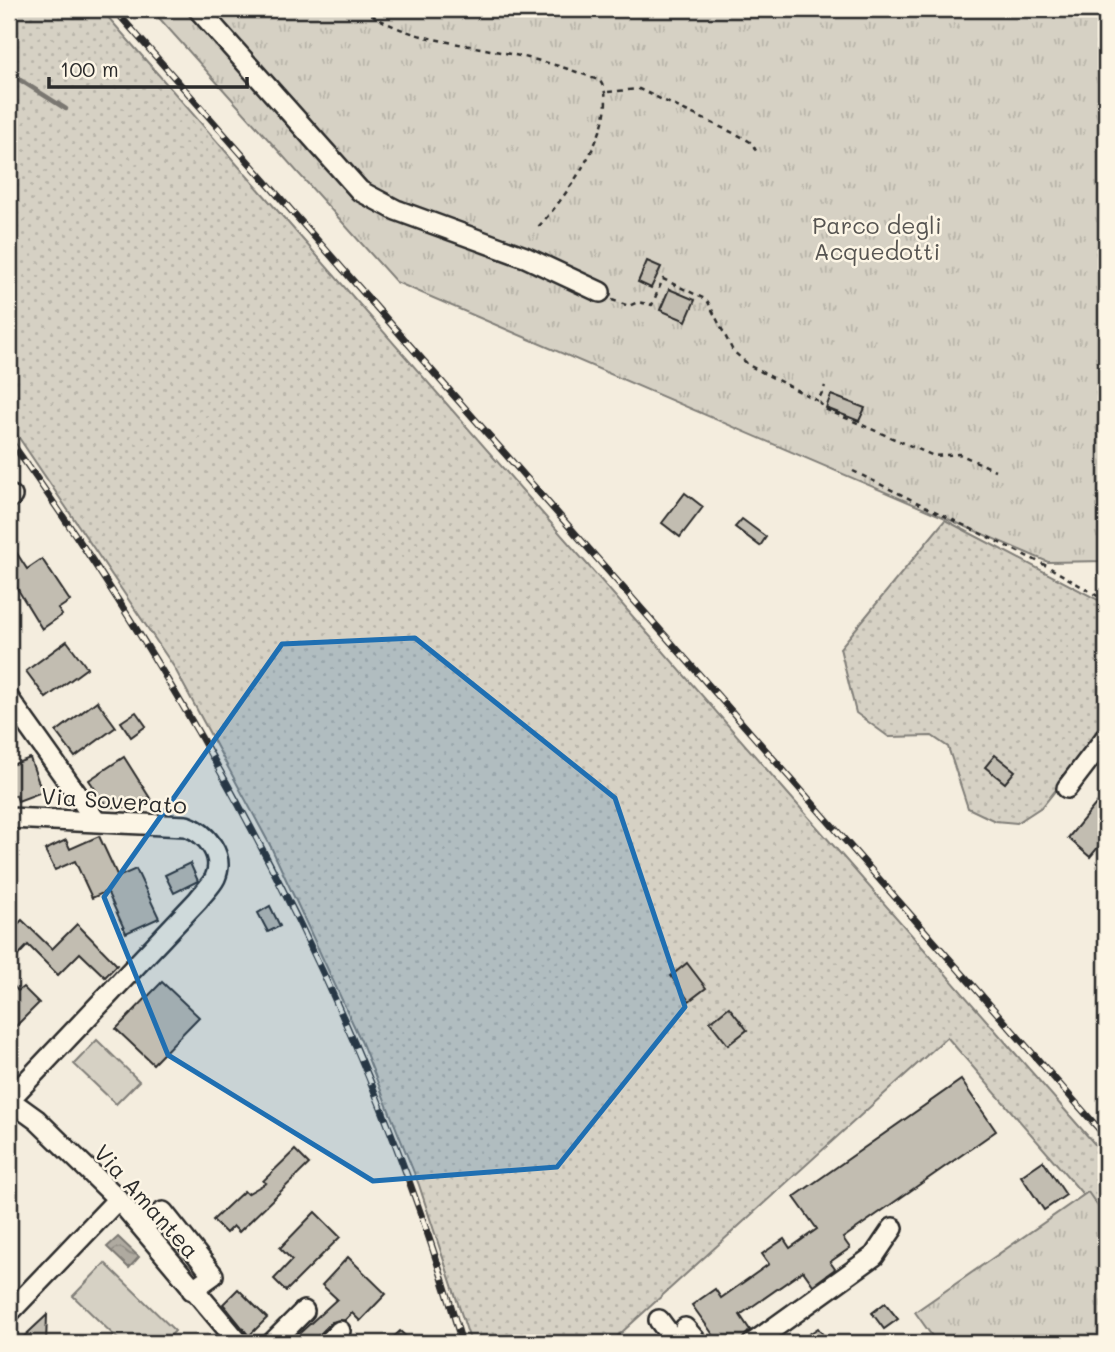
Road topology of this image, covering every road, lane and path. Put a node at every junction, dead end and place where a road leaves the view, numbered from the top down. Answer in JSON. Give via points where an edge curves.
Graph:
{"nodes":[{"id":1,"x":198,"y":9,"type":"edge"},
{"id":2,"x":363,"y":9,"type":"edge"},
{"id":3,"x":606,"y":93,"type":"junction"},
{"id":4,"x":757,"y":153,"type":"dead end"},
{"id":5,"x":538,"y":227,"type":"dead end"},
{"id":6,"x":600,"y":292,"type":"joint"},
{"id":7,"x":825,"y":386,"type":"dead end"},
{"id":8,"x":818,"y":401,"type":"junction"},
{"id":9,"x":995,"y":470,"type":"dead end"},
{"id":10,"x":853,"y":471,"type":"dead end"},
{"id":11,"x":1106,"y":601,"type":"edge"},
{"id":12,"x":9,"y":699,"type":"edge"},
{"id":13,"x":1106,"y":737,"type":"edge"},
{"id":14,"x":1067,"y":788,"type":"dead end"},
{"id":15,"x":9,"y":818,"type":"edge"},
{"id":16,"x":96,"y":821,"type":"junction"},
{"id":17,"x":9,"y":1103,"type":"edge"},
{"id":18,"x":118,"y":1199,"type":"junction"},
{"id":19,"x":893,"y":1228,"type":"dead end"},
{"id":20,"x":304,"y":1311,"type":"dead end"},
{"id":21,"x":9,"y":1313,"type":"edge"},
{"id":22,"x":659,"y":1320,"type":"dead end"},
{"id":23,"x":681,"y":1335,"type":"edge"},
{"id":24,"x":239,"y":1343,"type":"edge"},
{"id":25,"x":272,"y":1343,"type":"edge"},
{"id":26,"x":698,"y":1343,"type":"edge"},
{"id":27,"x":754,"y":1343,"type":"edge"}],
"edges":[{"from":1,"to":6,"type":"street","via":[[360,191],[396,210],[525,257]]},
{"from":2,"to":3,"type":"path","via":[[432,41],[546,62],[588,76],[600,81]]},
{"from":3,"to":4,"type":"path","via":[[639,89],[742,137]]},
{"from":3,"to":5,"type":"path","via":[[606,111],[586,159],[567,192]]},
{"from":6,"to":8,"type":"path","via":[[629,306],[638,302],[652,305],[663,279],[683,286],[707,300],[733,351],[750,366]]},
{"from":7,"to":8,"type":"path"},
{"from":8,"to":9,"type":"path","via":[[825,409],[934,456],[959,454]]},
{"from":10,"to":11,"type":"path","via":[[1047,566]]},
{"from":12,"to":16,"type":"street"},
{"from":13,"to":14,"type":"street"},
{"from":15,"to":16,"type":"street","name":"Via Soverato"},
{"from":16,"to":17,"type":"street","name":"Via Soverato","via":[[186,826],[211,844],[218,864],[212,883]]},
{"from":17,"to":18,"type":"street","name":"Via Amantea","via":[[37,1120]]},
{"from":18,"to":21,"type":"street"},
{"from":18,"to":24,"type":"street","name":"Via Amantea"},
{"from":19,"to":27,"type":"street","via":[[874,1256]]},
{"from":20,"to":25,"type":"street"},
{"from":22,"to":23,"type":"street"},
{"from":23,"to":26,"type":"street"}]}
